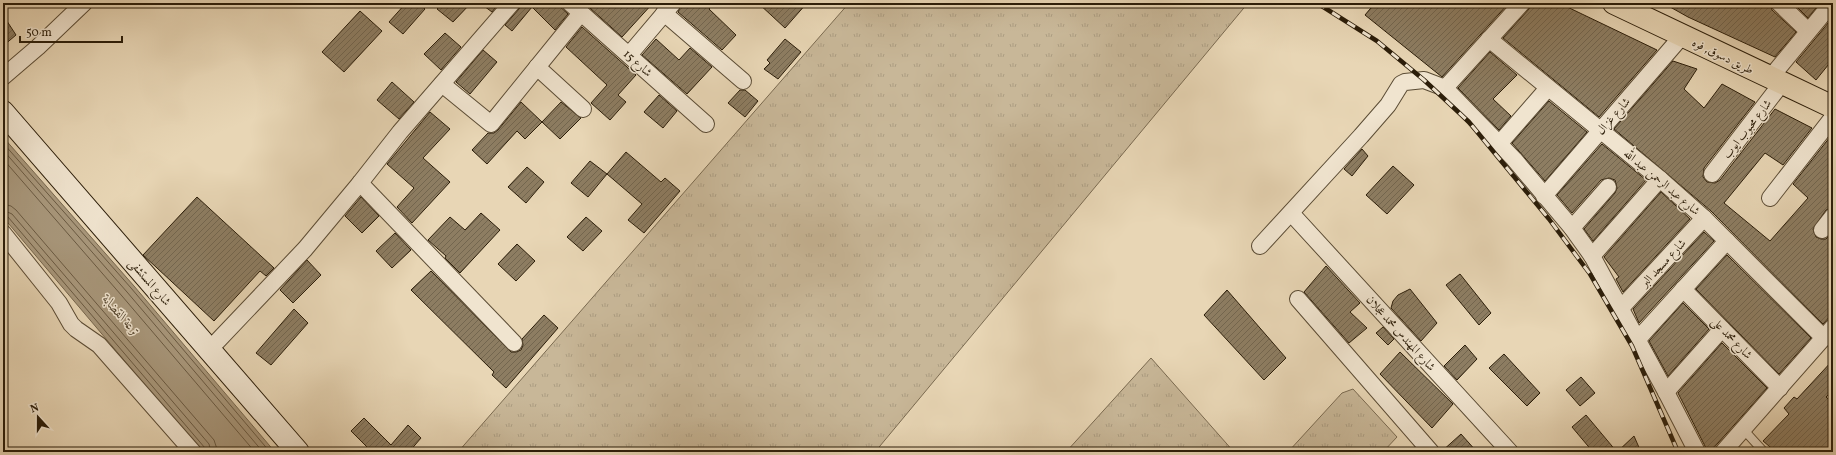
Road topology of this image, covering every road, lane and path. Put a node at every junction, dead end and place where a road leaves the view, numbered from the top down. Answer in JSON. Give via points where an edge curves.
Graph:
{"nodes":[{"id":1,"x":84,"y":3,"type":"edge"},
{"id":2,"x":512,"y":3,"type":"edge"},
{"id":3,"x":1522,"y":3,"type":"edge"},
{"id":4,"x":1614,"y":3,"type":"edge"},
{"id":5,"x":1779,"y":3,"type":"edge"},
{"id":6,"x":1832,"y":3,"type":"edge"},
{"id":7,"x":575,"y":8,"type":"edge"},
{"id":8,"x":668,"y":8,"type":"edge"},
{"id":9,"x":1808,"y":31,"type":"junction"},
{"id":10,"x":1682,"y":36,"type":"junction"},
{"id":11,"x":1489,"y":39,"type":"junction"},
{"id":12,"x":629,"y":55,"type":"junction"},
{"id":13,"x":537,"y":67,"type":"junction"},
{"id":14,"x":3,"y":77,"type":"edge"},
{"id":15,"x":742,"y":81,"type":"dead end"},
{"id":16,"x":1776,"y":81,"type":"junction"},
{"id":17,"x":442,"y":84,"type":"junction"},
{"id":18,"x":1444,"y":88,"type":"junction"},
{"id":19,"x":1548,"y":88,"type":"junction"},
{"id":20,"x":1833,"y":107,"type":"edge"},
{"id":21,"x":583,"y":109,"type":"dead end"},
{"id":22,"x":3,"y":112,"type":"edge"},
{"id":23,"x":1833,"y":117,"type":"edge"},
{"id":24,"x":706,"y":124,"type":"dead end"},
{"id":25,"x":1600,"y":131,"type":"junction"},
{"id":26,"x":1499,"y":144,"type":"junction"},
{"id":27,"x":1712,"y":174,"type":"dead end"},
{"id":28,"x":1660,"y":179,"type":"junction"},
{"id":29,"x":360,"y":183,"type":"junction"},
{"id":30,"x":1608,"y":187,"type":"dead end"},
{"id":31,"x":1544,"y":196,"type":"junction"},
{"id":32,"x":1770,"y":198,"type":"dead end"},
{"id":33,"x":1291,"y":213,"type":"junction"},
{"id":34,"x":1833,"y":216,"type":"edge"},
{"id":35,"x":1704,"y":218,"type":"junction"},
{"id":36,"x":1572,"y":228,"type":"junction"},
{"id":37,"x":1822,"y":230,"type":"dead end"},
{"id":38,"x":3,"y":233,"type":"edge"},
{"id":39,"x":1727,"y":241,"type":"junction"},
{"id":40,"x":1260,"y":246,"type":"dead end"},
{"id":41,"x":1592,"y":256,"type":"junction"},
{"id":42,"x":1683,"y":289,"type":"junction"},
{"id":43,"x":1298,"y":300,"type":"dead end"},
{"id":44,"x":1621,"y":308,"type":"junction"},
{"id":45,"x":1722,"y":329,"type":"junction"},
{"id":46,"x":1828,"y":332,"type":"edge"},
{"id":47,"x":1638,"y":339,"type":"junction"},
{"id":48,"x":514,"y":343,"type":"dead end"},
{"id":49,"x":209,"y":350,"type":"junction"},
{"id":50,"x":1780,"y":388,"type":"junction"},
{"id":51,"x":1666,"y":392,"type":"junction"},
{"id":52,"x":1743,"y":429,"type":"junction"},
{"id":53,"x":194,"y":452,"type":"edge"},
{"id":54,"x":298,"y":452,"type":"edge"},
{"id":55,"x":1431,"y":452,"type":"edge"},
{"id":56,"x":1510,"y":452,"type":"edge"},
{"id":57,"x":1697,"y":452,"type":"edge"},
{"id":58,"x":1723,"y":452,"type":"edge"},
{"id":59,"x":1764,"y":452,"type":"edge"}],
"edges":[{"from":1,"to":14,"type":"street"},
{"from":2,"to":17,"type":"street"},
{"from":3,"to":11,"type":"street"},
{"from":4,"to":10,"type":"main road","name":"طريق دسوق, فوه"},
{"from":5,"to":9,"type":"street"},
{"from":6,"to":9,"type":"street","name":"شارع محبوب ايوب"},
{"from":7,"to":12,"type":"street","name":"شارع 15"},
{"from":7,"to":13,"type":"street"},
{"from":8,"to":12,"type":"street"},
{"from":8,"to":15,"type":"street"},
{"from":9,"to":16,"type":"street","name":"شارع محبوب ايوب"},
{"from":10,"to":16,"type":"main road","name":"طريق دسوق, فوه"},
{"from":10,"to":25,"type":"street","name":"شارع غزال"},
{"from":11,"to":18,"type":"street"},
{"from":11,"to":19,"type":"street","name":"شارع عبد الرحمن عبد الله"},
{"from":12,"to":24,"type":"street","name":"شارع 15"},
{"from":13,"to":17,"type":"street","via":[[491,124]]},
{"from":13,"to":21,"type":"street"},
{"from":16,"to":20,"type":"main road","name":"طريق دسوق, فوه"},
{"from":16,"to":27,"type":"street","name":"شارع محبوب ايوب"},
{"from":17,"to":29,"type":"street"},
{"from":18,"to":26,"type":"street"},
{"from":18,"to":33,"type":"street","via":[[1424,80],[1401,84],[1379,115]]},
{"from":19,"to":25,"type":"street","name":"شارع عبد الرحمن عبد الله"},
{"from":19,"to":26,"type":"street"},
{"from":22,"to":49,"type":"main road","name":"شارع المستشفى"},
{"from":23,"to":32,"type":"street"},
{"from":25,"to":28,"type":"street","name":"شارع عبد الرحمن عبد الله"},
{"from":25,"to":31,"type":"street","name":"شارع غزال"},
{"from":26,"to":31,"type":"street"},
{"from":28,"to":35,"type":"street","name":"شارع عبد الرحمن عبد الله"},
{"from":28,"to":41,"type":"street"},
{"from":29,"to":48,"type":"street"},
{"from":29,"to":49,"type":"street","via":[[305,248]]},
{"from":30,"to":36,"type":"street"},
{"from":31,"to":36,"type":"street"},
{"from":33,"to":40,"type":"street"},
{"from":33,"to":56,"type":"street","name":"شارع المهندس محمد عجلان"},
{"from":34,"to":37,"type":"street"},
{"from":35,"to":39,"type":"street","name":"شارع عبد الرحمن عبد الله"},
{"from":35,"to":44,"type":"street","name":"شارع مسجد البر"},
{"from":36,"to":41,"type":"street"},
{"from":38,"to":53,"type":"street","via":[[59,303],[71,324],[99,345]]},
{"from":39,"to":42,"type":"street"},
{"from":39,"to":46,"type":"street","name":"شارع عبد الرحمن عبد الله"},
{"from":41,"to":44,"type":"street"},
{"from":42,"to":45,"type":"street","name":"شارع محمد على"},
{"from":42,"to":47,"type":"street"},
{"from":43,"to":55,"type":"street"},
{"from":44,"to":47,"type":"street"},
{"from":45,"to":50,"type":"street","name":"شارع محمد على"},
{"from":45,"to":51,"type":"street"},
{"from":46,"to":50,"type":"street"},
{"from":47,"to":51,"type":"street"},
{"from":49,"to":54,"type":"main road","name":"شارع المستشفى"},
{"from":50,"to":52,"type":"street"},
{"from":51,"to":57,"type":"street"},
{"from":52,"to":58,"type":"street"},
{"from":52,"to":59,"type":"lane"}]}
